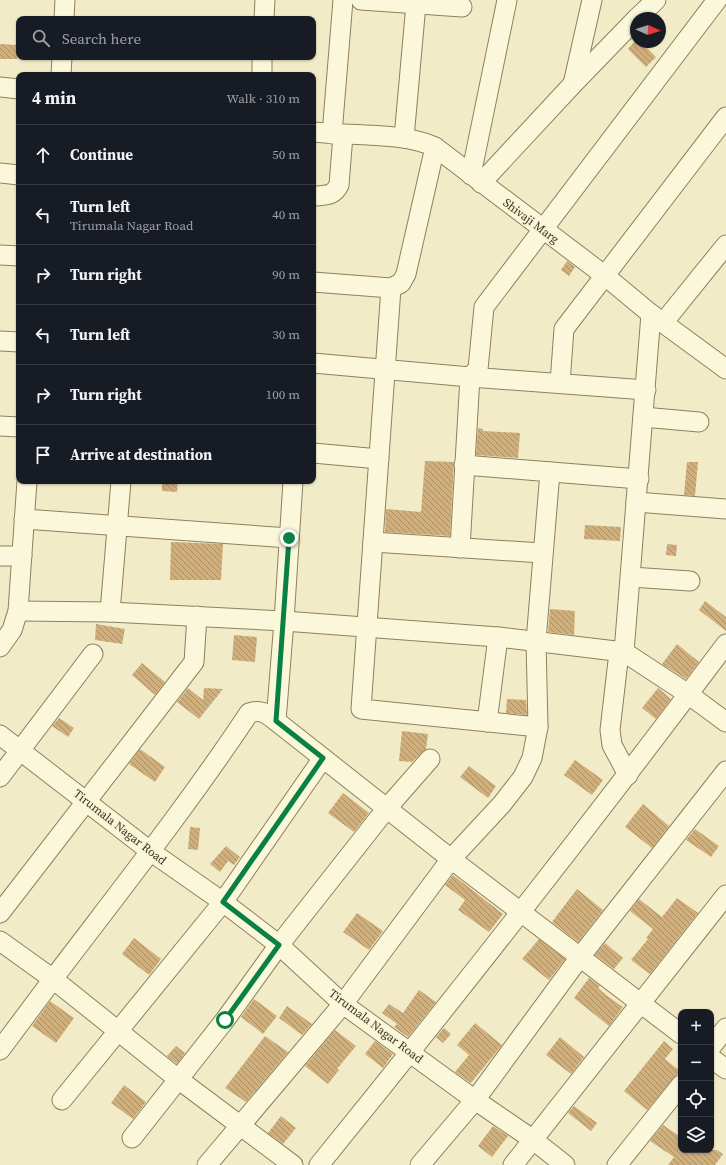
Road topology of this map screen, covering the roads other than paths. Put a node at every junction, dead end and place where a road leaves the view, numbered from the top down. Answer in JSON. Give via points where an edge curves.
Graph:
{"nodes":[{"id":1,"x":65,"y":0,"type":"edge"},
{"id":2,"x":265,"y":0,"type":"edge"},
{"id":3,"x":343,"y":0,"type":"edge"},
{"id":4,"x":361,"y":0,"type":"edge"},
{"id":5,"x":507,"y":0,"type":"edge"},
{"id":6,"x":592,"y":0,"type":"edge"},
{"id":7,"x":717,"y":0,"type":"edge"},
{"id":8,"x":724,"y":0,"type":"edge"},
{"id":9,"x":726,"y":2,"type":"edge"},
{"id":10,"x":416,"y":4,"type":"junction"},
{"id":11,"x":462,"y":7,"type":"dead end"},
{"id":12,"x":645,"y":9,"type":"edge"},
{"id":13,"x":64,"y":16,"type":"edge"},
{"id":14,"x":264,"y":16,"type":"edge"},
{"id":15,"x":62,"y":60,"type":"edge"},
{"id":16,"x":262,"y":60,"type":"edge"},
{"id":17,"x":61,"y":72,"type":"edge"},
{"id":18,"x":262,"y":72,"type":"edge"},
{"id":19,"x":573,"y":84,"type":"junction"},
{"id":20,"x":0,"y":87,"type":"edge"},
{"id":21,"x":16,"y":89,"type":"edge"},
{"id":22,"x":726,"y":117,"type":"edge"},
{"id":23,"x":316,"y":132,"type":"edge"},
{"id":24,"x":337,"y":135,"type":"junction"},
{"id":25,"x":404,"y":138,"type":"junction"},
{"id":26,"x":435,"y":147,"type":"junction"},
{"id":27,"x":0,"y":173,"type":"edge"},
{"id":28,"x":16,"y":175,"type":"edge"},
{"id":29,"x":476,"y":179,"type":"junction"},
{"id":30,"x":317,"y":196,"type":"dead end"},
{"id":31,"x":542,"y":229,"type":"junction"},
{"id":32,"x":726,"y":245,"type":"edge"},
{"id":33,"x":0,"y":254,"type":"edge"},
{"id":34,"x":16,"y":256,"type":"edge"},
{"id":35,"x":604,"y":275,"type":"junction"},
{"id":36,"x":316,"y":282,"type":"edge"},
{"id":37,"x":391,"y":288,"type":"junction"},
{"id":38,"x":657,"y":318,"type":"junction"},
{"id":39,"x":0,"y":341,"type":"edge"},
{"id":40,"x":16,"y":342,"type":"edge"},
{"id":41,"x":316,"y":363,"type":"edge"},
{"id":42,"x":386,"y":369,"type":"junction"},
{"id":43,"x":726,"y":369,"type":"edge"},
{"id":44,"x":470,"y":377,"type":"junction"},
{"id":45,"x":560,"y":383,"type":"junction"},
{"id":46,"x":646,"y":390,"type":"junction"},
{"id":47,"x":643,"y":417,"type":"junction"},
{"id":48,"x":699,"y":422,"type":"dead end"},
{"id":49,"x":0,"y":426,"type":"edge"},
{"id":50,"x":16,"y":427,"type":"edge"},
{"id":51,"x":316,"y":453,"type":"edge"},
{"id":52,"x":379,"y":459,"type":"junction"},
{"id":53,"x":464,"y":465,"type":"junction"},
{"id":54,"x":550,"y":472,"type":"junction"},
{"id":55,"x":638,"y":479,"type":"junction"},
{"id":56,"x":27,"y":484,"type":"edge"},
{"id":57,"x":121,"y":484,"type":"edge"},
{"id":58,"x":293,"y":484,"type":"edge"},
{"id":59,"x":636,"y":502,"type":"junction"},
{"id":60,"x":726,"y":509,"type":"edge"},
{"id":61,"x":24,"y":519,"type":"junction"},
{"id":62,"x":118,"y":526,"type":"junction"},
{"id":63,"x":289,"y":538,"type":"junction"},
{"id":64,"x":373,"y":542,"type":"junction"},
{"id":65,"x":460,"y":548,"type":"junction"},
{"id":66,"x":542,"y":553,"type":"junction"},
{"id":67,"x":0,"y":556,"type":"edge"},
{"id":68,"x":22,"y":556,"type":"junction"},
{"id":69,"x":630,"y":577,"type":"junction"},
{"id":70,"x":690,"y":580,"type":"dead end"},
{"id":71,"x":18,"y":610,"type":"junction"},
{"id":72,"x":110,"y":612,"type":"junction"},
{"id":73,"x":197,"y":616,"type":"junction"},
{"id":74,"x":284,"y":622,"type":"junction"},
{"id":75,"x":367,"y":629,"type":"junction"},
{"id":76,"x":498,"y":637,"type":"junction"},
{"id":77,"x":536,"y":641,"type":"junction"},
{"id":78,"x":726,"y":644,"type":"edge"},
{"id":79,"x":0,"y":647,"type":"edge"},
{"id":80,"x":624,"y":652,"type":"junction"},
{"id":81,"x":93,"y":654,"type":"dead end"},
{"id":82,"x":688,"y":694,"type":"junction"},
{"id":83,"x":276,"y":721,"type":"junction"},
{"id":84,"x":487,"y":722,"type":"junction"},
{"id":85,"x":726,"y":722,"type":"edge"},
{"id":86,"x":538,"y":727,"type":"junction"},
{"id":87,"x":0,"y":734,"type":"edge"},
{"id":88,"x":20,"y":751,"type":"junction"},
{"id":89,"x":323,"y":758,"type":"junction"},
{"id":90,"x":430,"y":759,"type":"dead end"},
{"id":91,"x":726,"y":771,"type":"edge"},
{"id":92,"x":628,"y":775,"type":"junction"},
{"id":93,"x":0,"y":777,"type":"edge"},
{"id":94,"x":87,"y":800,"type":"junction"},
{"id":95,"x":388,"y":808,"type":"junction"},
{"id":96,"x":150,"y":851,"type":"junction"},
{"id":97,"x":451,"y":859,"type":"junction"},
{"id":98,"x":726,"y":895,"type":"edge"},
{"id":99,"x":223,"y":902,"type":"junction"},
{"id":100,"x":521,"y":911,"type":"junction"},
{"id":101,"x":0,"y":913,"type":"edge"},
{"id":102,"x":0,"y":941,"type":"edge"},
{"id":103,"x":279,"y":945,"type":"junction"},
{"id":104,"x":580,"y":957,"type":"junction"},
{"id":105,"x":53,"y":979,"type":"junction"},
{"id":106,"x":640,"y":1003,"type":"junction"},
{"id":107,"x":343,"y":1004,"type":"junction"},
{"id":108,"x":726,"y":1028,"type":"edge"},
{"id":109,"x":118,"y":1031,"type":"junction"},
{"id":110,"x":678,"y":1032,"type":"edge"},
{"id":111,"x":713,"y":1045,"type":"edge"},
{"id":112,"x":0,"y":1050,"type":"edge"},
{"id":113,"x":411,"y":1052,"type":"junction"},
{"id":114,"x":714,"y":1060,"type":"edge"},
{"id":115,"x":726,"y":1069,"type":"edge"},
{"id":116,"x":178,"y":1079,"type":"junction"},
{"id":117,"x":678,"y":1089,"type":"edge"},
{"id":118,"x":62,"y":1100,"type":"dead end"},
{"id":119,"x":475,"y":1100,"type":"junction"},
{"id":120,"x":241,"y":1126,"type":"junction"},
{"id":121,"x":132,"y":1138,"type":"dead end"},
{"id":122,"x":532,"y":1139,"type":"junction"},
{"id":123,"x":207,"y":1165,"type":"edge"},
{"id":124,"x":294,"y":1165,"type":"edge"},
{"id":125,"x":319,"y":1165,"type":"edge"},
{"id":126,"x":420,"y":1165,"type":"edge"},
{"id":127,"x":513,"y":1165,"type":"edge"},
{"id":128,"x":566,"y":1165,"type":"edge"},
{"id":129,"x":617,"y":1165,"type":"edge"}],
"edges":[{"from":1,"to":13,"type":"street"},
{"from":2,"to":14,"type":"street"},
{"from":3,"to":24,"type":"street"},
{"from":4,"to":10,"type":"street"},
{"from":5,"to":29,"type":"street"},
{"from":6,"to":19,"type":"street"},
{"from":7,"to":31,"type":"street"},
{"from":8,"to":9,"type":"street"},
{"from":10,"to":11,"type":"street"},
{"from":10,"to":25,"type":"street"},
{"from":12,"to":19,"type":"street"},
{"from":15,"to":17,"type":"street"},
{"from":16,"to":18,"type":"street"},
{"from":19,"to":29,"type":"street"},
{"from":20,"to":21,"type":"street"},
{"from":22,"to":35,"type":"street"},
{"from":23,"to":24,"type":"street","name":"Shivaji Marg"},
{"from":24,"to":25,"type":"street","name":"Shivaji Marg"},
{"from":24,"to":30,"type":"street","via":[[339,185],[330,195]]},
{"from":25,"to":26,"type":"street","name":"Shivaji Marg","via":[[422,141]]},
{"from":26,"to":29,"type":"street","name":"Shivaji Marg"},
{"from":26,"to":37,"type":"street","via":[[406,274],[401,283]]},
{"from":27,"to":28,"type":"street"},
{"from":29,"to":31,"type":"street","name":"Shivaji Marg"},
{"from":31,"to":35,"type":"street","name":"Shivaji Marg"},
{"from":31,"to":44,"type":"street","via":[[484,307],[478,369]]},
{"from":32,"to":38,"type":"street"},
{"from":33,"to":34,"type":"street"},
{"from":35,"to":38,"type":"street","name":"Shivaji Marg"},
{"from":35,"to":45,"type":"street","via":[[564,329]]},
{"from":36,"to":37,"type":"street"},
{"from":37,"to":42,"type":"street"},
{"from":38,"to":43,"type":"street","name":"Shivaji Marg"},
{"from":38,"to":46,"type":"street"},
{"from":39,"to":40,"type":"street"},
{"from":41,"to":42,"type":"street"},
{"from":42,"to":44,"type":"street"},
{"from":42,"to":52,"type":"street"},
{"from":44,"to":45,"type":"street"},
{"from":44,"to":53,"type":"street"},
{"from":45,"to":46,"type":"street"},
{"from":46,"to":47,"type":"street"},
{"from":47,"to":48,"type":"street"},
{"from":47,"to":55,"type":"street"},
{"from":49,"to":50,"type":"street"},
{"from":51,"to":52,"type":"street"},
{"from":52,"to":64,"type":"street"},
{"from":53,"to":54,"type":"street"},
{"from":53,"to":65,"type":"street"},
{"from":54,"to":55,"type":"street"},
{"from":54,"to":66,"type":"street"},
{"from":55,"to":59,"type":"street"},
{"from":56,"to":61,"type":"street"},
{"from":57,"to":62,"type":"street"},
{"from":58,"to":63,"type":"street"},
{"from":59,"to":60,"type":"street"},
{"from":59,"to":69,"type":"street"},
{"from":61,"to":62,"type":"street"},
{"from":61,"to":68,"type":"street"},
{"from":62,"to":63,"type":"street"},
{"from":62,"to":72,"type":"street"},
{"from":63,"to":74,"type":"street"},
{"from":64,"to":65,"type":"street"},
{"from":64,"to":75,"type":"street"},
{"from":65,"to":66,"type":"street"},
{"from":66,"to":77,"type":"street"},
{"from":67,"to":68,"type":"street"},
{"from":68,"to":71,"type":"street"},
{"from":69,"to":70,"type":"street"},
{"from":69,"to":80,"type":"street"},
{"from":71,"to":72,"type":"street"},
{"from":71,"to":79,"type":"street","via":[[12,630]]},
{"from":72,"to":73,"type":"street"},
{"from":73,"to":74,"type":"street"},
{"from":73,"to":94,"type":"street","via":[[194,662]]},
{"from":74,"to":75,"type":"street"},
{"from":74,"to":83,"type":"street"},
{"from":75,"to":76,"type":"street"},
{"from":75,"to":84,"type":"street","via":[[361,709]]},
{"from":76,"to":77,"type":"street"},
{"from":76,"to":84,"type":"street"},
{"from":77,"to":80,"type":"street"},
{"from":77,"to":86,"type":"street"},
{"from":78,"to":82,"type":"street"},
{"from":80,"to":82,"type":"street"},
{"from":80,"to":92,"type":"street","via":[[618,661],[610,730],[612,745]]},
{"from":81,"to":88,"type":"street"},
{"from":82,"to":85,"type":"street"},
{"from":82,"to":92,"type":"street"},
{"from":83,"to":89,"type":"street"},
{"from":83,"to":96,"type":"street","via":[[265,712],[258,710],[248,713]]},
{"from":84,"to":86,"type":"street"},
{"from":86,"to":97,"type":"street","via":[[532,758],[523,777]]},
{"from":87,"to":88,"type":"street","name":"Tirumala Nagar Road"},
{"from":88,"to":93,"type":"street"},
{"from":88,"to":94,"type":"street","name":"Tirumala Nagar Road"},
{"from":89,"to":95,"type":"street"},
{"from":89,"to":99,"type":"street"},
{"from":90,"to":95,"type":"street"},
{"from":91,"to":104,"type":"street"},
{"from":92,"to":100,"type":"street"},
{"from":94,"to":96,"type":"street","name":"Tirumala Nagar Road"},
{"from":94,"to":101,"type":"street"},
{"from":95,"to":97,"type":"street"},
{"from":95,"to":103,"type":"street"},
{"from":96,"to":99,"type":"street","name":"Tirumala Nagar Road"},
{"from":96,"to":105,"type":"street"},
{"from":97,"to":100,"type":"street"},
{"from":97,"to":107,"type":"street"},
{"from":98,"to":106,"type":"street"},
{"from":99,"to":103,"type":"street","name":"Tirumala Nagar Road"},
{"from":99,"to":109,"type":"street"},
{"from":100,"to":104,"type":"street"},
{"from":100,"to":113,"type":"street"},
{"from":102,"to":105,"type":"street"},
{"from":103,"to":107,"type":"street","name":"Tirumala Nagar Road"},
{"from":103,"to":116,"type":"street","via":[[225,1020]]},
{"from":104,"to":106,"type":"street"},
{"from":104,"to":119,"type":"street"},
{"from":105,"to":109,"type":"street"},
{"from":105,"to":112,"type":"street"},
{"from":106,"to":110,"type":"street"},
{"from":106,"to":122,"type":"street"},
{"from":107,"to":113,"type":"street","name":"Tirumala Nagar Road"},
{"from":107,"to":120,"type":"street"},
{"from":108,"to":111,"type":"street"},
{"from":109,"to":116,"type":"street"},
{"from":109,"to":118,"type":"street"},
{"from":113,"to":119,"type":"street","name":"Tirumala Nagar Road"},
{"from":113,"to":125,"type":"street"},
{"from":114,"to":115,"type":"street"},
{"from":116,"to":120,"type":"street"},
{"from":116,"to":121,"type":"street"},
{"from":117,"to":129,"type":"street"},
{"from":119,"to":122,"type":"street","name":"Tirumala Nagar Road"},
{"from":119,"to":126,"type":"street"},
{"from":120,"to":123,"type":"street"},
{"from":120,"to":124,"type":"street"},
{"from":122,"to":127,"type":"street"},
{"from":122,"to":128,"type":"street","name":"Tirumala Nagar Road"}]}
